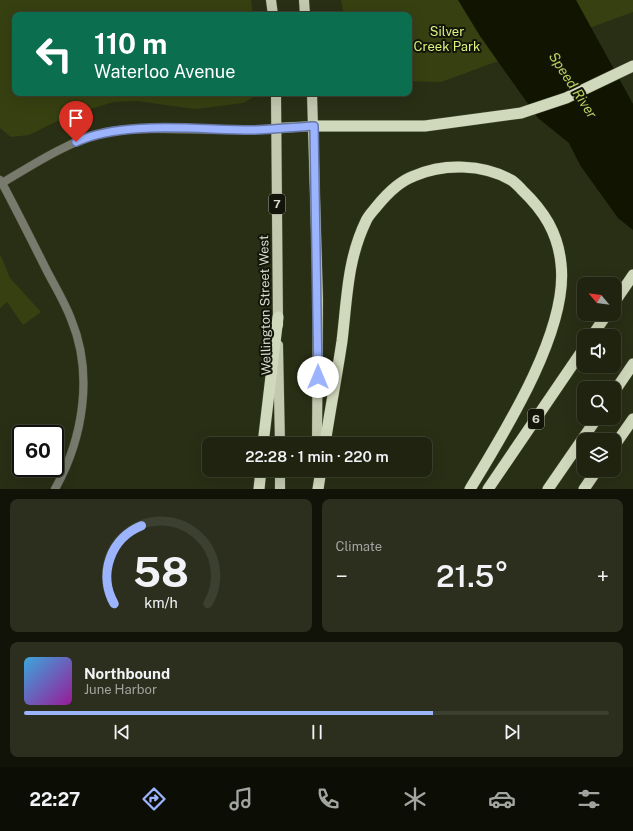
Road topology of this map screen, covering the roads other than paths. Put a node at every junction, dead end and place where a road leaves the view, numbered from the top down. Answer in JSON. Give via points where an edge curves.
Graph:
{"nodes":[{"id":1,"x":271,"y":0,"type":"edge"},
{"id":2,"x":304,"y":0,"type":"edge"},
{"id":3,"x":273,"y":12,"type":"edge"},
{"id":4,"x":305,"y":12,"type":"edge"},
{"id":5,"x":633,"y":66,"type":"edge"},
{"id":6,"x":276,"y":96,"type":"edge"},
{"id":7,"x":312,"y":96,"type":"edge"},
{"id":8,"x":314,"y":126,"type":"junction"},
{"id":9,"x":276,"y":128,"type":"junction"},
{"id":10,"x":1,"y":181,"type":"edge"},
{"id":11,"x":633,"y":275,"type":"edge"},
{"id":12,"x":621,"y":293,"type":"edge"},
{"id":13,"x":278,"y":317,"type":"junction"},
{"id":14,"x":577,"y":358,"type":"edge"},
{"id":15,"x":633,"y":364,"type":"edge"},
{"id":16,"x":621,"y":382,"type":"edge"},
{"id":17,"x":633,"y":419,"type":"edge"},
{"id":18,"x":592,"y":425,"type":"edge"},
{"id":19,"x":621,"y":436,"type":"edge"},
{"id":20,"x":264,"y":437,"type":"edge"},
{"id":21,"x":280,"y":437,"type":"edge"},
{"id":22,"x":317,"y":437,"type":"edge"},
{"id":23,"x":326,"y":437,"type":"edge"},
{"id":24,"x":260,"y":477,"type":"edge"},
{"id":25,"x":280,"y":477,"type":"edge"},
{"id":26,"x":317,"y":477,"type":"edge"},
{"id":27,"x":320,"y":477,"type":"edge"},
{"id":28,"x":592,"y":477,"type":"edge"},
{"id":29,"x":55,"y":489,"type":"edge"},
{"id":30,"x":259,"y":489,"type":"edge"},
{"id":31,"x":280,"y":489,"type":"edge"},
{"id":32,"x":317,"y":489,"type":"edge"},
{"id":33,"x":470,"y":489,"type":"edge"},
{"id":34,"x":488,"y":489,"type":"edge"},
{"id":35,"x":548,"y":489,"type":"edge"},
{"id":36,"x":584,"y":489,"type":"edge"}],
"edges":[{"from":1,"to":3,"type":"main road"},
{"from":2,"to":4,"type":"main road"},
{"from":5,"to":8,"type":"highway","via":[[566,98],[520,113],[489,119],[425,126]]},
{"from":6,"to":9,"type":"main road","name":"Wellington Street West","number":"7"},
{"from":7,"to":8,"type":"main road"},
{"from":8,"to":9,"type":"main road"},
{"from":8,"to":22,"type":"main road","via":[[318,300]]},
{"from":9,"to":10,"type":"street","via":[[136,129],[107,132],[85,138]]},
{"from":9,"to":13,"type":"main road","name":"Wellington Street West","number":"7"},
{"from":10,"to":29,"type":"street","via":[[72,320],[80,350],[83,382],[80,425],[72,454]]},
{"from":11,"to":12,"type":"highway"},
{"from":13,"to":20,"type":"highway"},
{"from":13,"to":21,"type":"main road","name":"Wellington Street West"},
{"from":14,"to":34,"type":"highway","number":"6"},
{"from":15,"to":16,"type":"highway"},
{"from":17,"to":19,"type":"highway"},
{"from":18,"to":35,"type":"highway"},
{"from":23,"to":33,"type":"highway","via":[[352,258],[366,220],[386,195],[413,176],[444,168],[478,168],[512,180],[539,206],[554,234],[562,264],[561,294],[554,326],[515,412]]},
{"from":24,"to":30,"type":"highway"},
{"from":25,"to":31,"type":"main road"},
{"from":26,"to":32,"type":"main road"},
{"from":27,"to":32,"type":"highway"},
{"from":28,"to":36,"type":"highway"}]}
